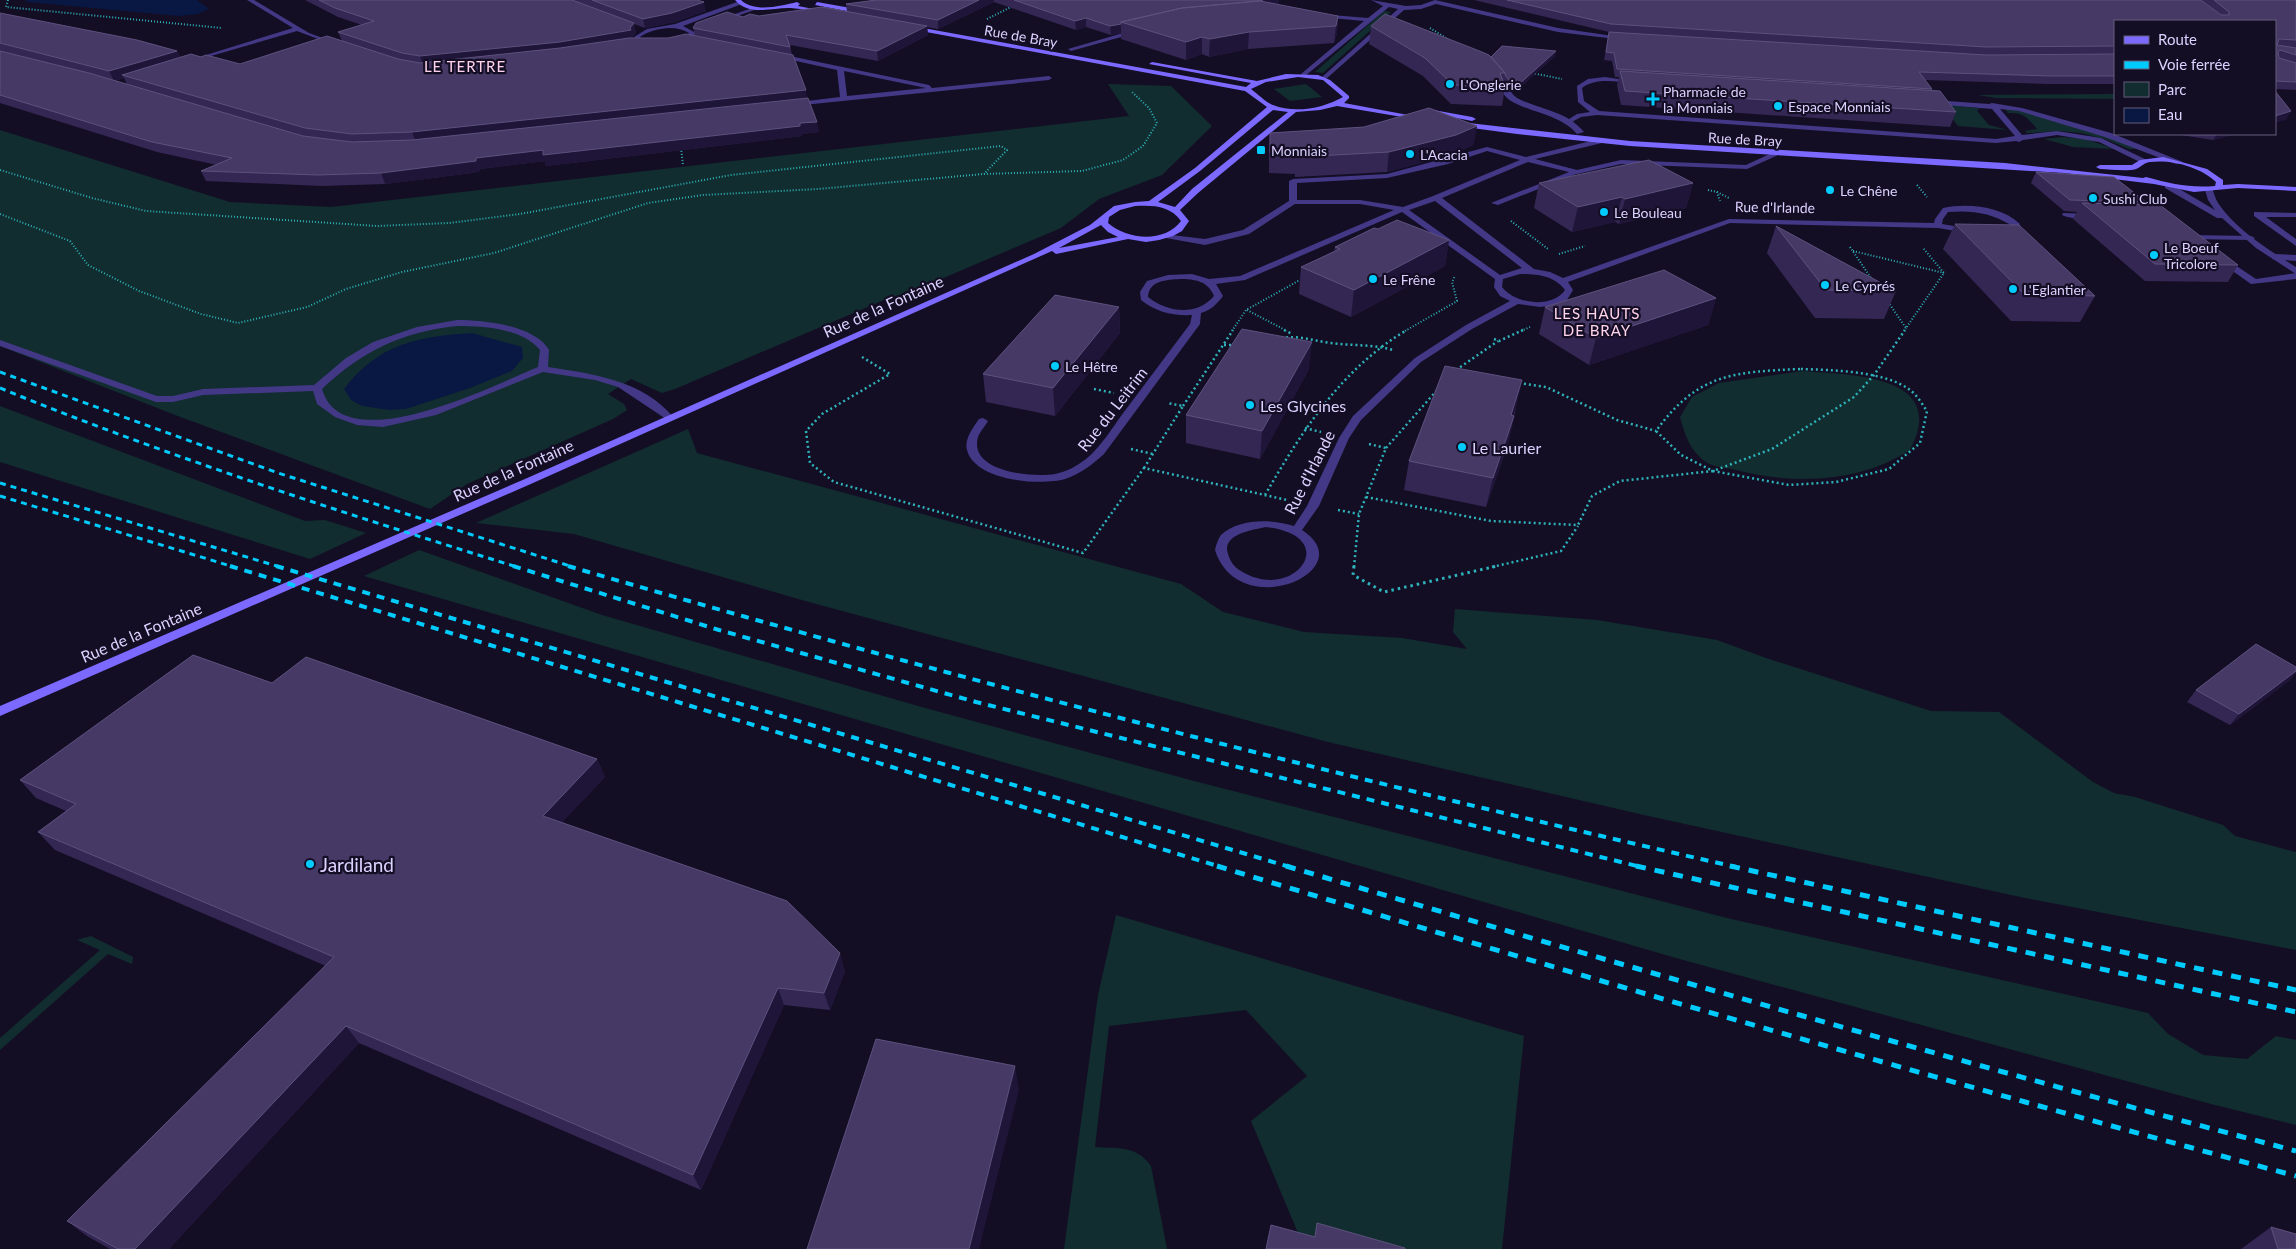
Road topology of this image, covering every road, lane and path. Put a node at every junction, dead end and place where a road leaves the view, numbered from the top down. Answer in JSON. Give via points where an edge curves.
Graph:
{"nodes":[{"id":1,"x":8,"y":0,"type":"edge"},
{"id":2,"x":250,"y":0,"type":"edge"},
{"id":3,"x":1374,"y":0,"type":"edge"},
{"id":4,"x":803,"y":1,"type":"edge"},
{"id":5,"x":1435,"y":1,"type":"edge"},
{"id":6,"x":739,"y":2,"type":"edge"},
{"id":7,"x":1016,"y":4,"type":"dead end"},
{"id":8,"x":1388,"y":5,"type":"junction"},
{"id":9,"x":790,"y":6,"type":"junction"},
{"id":10,"x":1404,"y":7,"type":"junction"},
{"id":11,"x":757,"y":8,"type":"junction"},
{"id":12,"x":1483,"y":13,"type":"junction"},
{"id":13,"x":1316,"y":15,"type":"edge"},
{"id":14,"x":985,"y":20,"type":"dead end"},
{"id":15,"x":1368,"y":20,"type":"junction"},
{"id":16,"x":1484,"y":21,"type":"dead end"},
{"id":17,"x":716,"y":22,"type":"edge"},
{"id":18,"x":1426,"y":25,"type":"dead end"},
{"id":19,"x":674,"y":27,"type":"junction"},
{"id":20,"x":699,"y":28,"type":"edge"},
{"id":21,"x":1146,"y":28,"type":"edge"},
{"id":22,"x":297,"y":29,"type":"junction"},
{"id":23,"x":691,"y":30,"type":"junction"},
{"id":24,"x":264,"y":38,"type":"junction"},
{"id":25,"x":687,"y":39,"type":"junction"},
{"id":26,"x":1634,"y":39,"type":"edge"},
{"id":27,"x":695,"y":40,"type":"edge"},
{"id":28,"x":1451,"y":40,"type":"edge"},
{"id":29,"x":673,"y":43,"type":"edge"},
{"id":30,"x":632,"y":44,"type":"edge"},
{"id":31,"x":342,"y":46,"type":"edge"},
{"id":32,"x":1071,"y":49,"type":"junction"},
{"id":33,"x":776,"y":56,"type":"edge"},
{"id":34,"x":184,"y":63,"type":"edge"},
{"id":35,"x":840,"y":68,"type":"junction"},
{"id":36,"x":1489,"y":71,"type":"joint"},
{"id":37,"x":1303,"y":75,"type":"junction"},
{"id":38,"x":1049,"y":78,"type":"dead end"},
{"id":39,"x":1324,"y":78,"type":"junction"},
{"id":40,"x":1255,"y":82,"type":"junction"},
{"id":41,"x":1639,"y":82,"type":"edge"},
{"id":42,"x":1582,"y":84,"type":"junction"},
{"id":43,"x":941,"y":89,"type":"junction"},
{"id":44,"x":1247,"y":89,"type":"junction"},
{"id":45,"x":1130,"y":90,"type":"dead end"},
{"id":46,"x":1347,"y":97,"type":"junction"},
{"id":47,"x":844,"y":99,"type":"junction"},
{"id":48,"x":1923,"y":101,"type":"edge"},
{"id":49,"x":1339,"y":104,"type":"junction"},
{"id":50,"x":785,"y":105,"type":"edge"},
{"id":51,"x":1992,"y":105,"type":"junction"},
{"id":52,"x":1272,"y":107,"type":"junction"},
{"id":53,"x":1294,"y":111,"type":"junction"},
{"id":54,"x":1597,"y":113,"type":"junction"},
{"id":55,"x":1568,"y":122,"type":"junction"},
{"id":56,"x":1580,"y":132,"type":"junction"},
{"id":57,"x":2018,"y":140,"type":"junction"},
{"id":58,"x":1599,"y":142,"type":"junction"},
{"id":59,"x":681,"y":146,"type":"edge"},
{"id":60,"x":1779,"y":153,"type":"junction"},
{"id":61,"x":1530,"y":158,"type":"junction"},
{"id":62,"x":2145,"y":161,"type":"junction"},
{"id":63,"x":2179,"y":162,"type":"junction"},
{"id":64,"x":683,"y":164,"type":"dead end"},
{"id":65,"x":2134,"y":167,"type":"junction"},
{"id":66,"x":0,"y":170,"type":"edge"},
{"id":67,"x":1577,"y":172,"type":"junction"},
{"id":68,"x":983,"y":174,"type":"junction"},
{"id":69,"x":2212,"y":174,"type":"junction"},
{"id":70,"x":2153,"y":182,"type":"junction"},
{"id":71,"x":2168,"y":186,"type":"junction"},
{"id":72,"x":2219,"y":187,"type":"junction"},
{"id":73,"x":1708,"y":189,"type":"dead end"},
{"id":74,"x":2296,"y":189,"type":"edge"},
{"id":75,"x":2209,"y":190,"type":"junction"},
{"id":76,"x":1436,"y":198,"type":"junction"},
{"id":77,"x":1293,"y":202,"type":"junction"},
{"id":78,"x":1496,"y":203,"type":"dead end"},
{"id":79,"x":1150,"y":204,"type":"junction"},
{"id":80,"x":1403,"y":209,"type":"junction"},
{"id":81,"x":1176,"y":210,"type":"junction"},
{"id":82,"x":1722,"y":210,"type":"dead end"},
{"id":83,"x":0,"y":214,"type":"edge"},
{"id":84,"x":2296,"y":214,"type":"edge"},
{"id":85,"x":2066,"y":215,"type":"edge"},
{"id":86,"x":2105,"y":216,"type":"edge"},
{"id":87,"x":1105,"y":218,"type":"junction"},
{"id":88,"x":1938,"y":226,"type":"junction"},
{"id":89,"x":2234,"y":226,"type":"junction"},
{"id":90,"x":1978,"y":233,"type":"edge"},
{"id":91,"x":1997,"y":235,"type":"edge"},
{"id":92,"x":1166,"y":236,"type":"junction"},
{"id":93,"x":1129,"y":238,"type":"junction"},
{"id":94,"x":2251,"y":238,"type":"junction"},
{"id":95,"x":1918,"y":242,"type":"dead end"},
{"id":96,"x":2296,"y":243,"type":"edge"},
{"id":97,"x":1849,"y":245,"type":"dead end"},
{"id":98,"x":2206,"y":248,"type":"edge"},
{"id":99,"x":1852,"y":250,"type":"junction"},
{"id":100,"x":2214,"y":254,"type":"edge"},
{"id":101,"x":1037,"y":256,"type":"junction"},
{"id":102,"x":2275,"y":257,"type":"junction"},
{"id":103,"x":2296,"y":258,"type":"edge"},
{"id":104,"x":1531,"y":271,"type":"junction"},
{"id":105,"x":2296,"y":271,"type":"edge"},
{"id":106,"x":1944,"y":274,"type":"junction"},
{"id":107,"x":2296,"y":276,"type":"edge"},
{"id":108,"x":1305,"y":278,"type":"dead end"},
{"id":109,"x":1499,"y":278,"type":"junction"},
{"id":110,"x":1562,"y":281,"type":"junction"},
{"id":111,"x":1209,"y":282,"type":"junction"},
{"id":112,"x":1874,"y":282,"type":"edge"},
{"id":113,"x":1885,"y":297,"type":"dead end"},
{"id":114,"x":1517,"y":301,"type":"junction"},
{"id":115,"x":1197,"y":310,"type":"junction"},
{"id":116,"x":1246,"y":310,"type":"junction"},
{"id":117,"x":1906,"y":328,"type":"junction"},
{"id":118,"x":1293,"y":335,"type":"junction"},
{"id":119,"x":1274,"y":340,"type":"edge"},
{"id":120,"x":1499,"y":341,"type":"dead end"},
{"id":121,"x":0,"y":343,"type":"edge"},
{"id":122,"x":1224,"y":345,"type":"junction"},
{"id":123,"x":1239,"y":346,"type":"edge"},
{"id":124,"x":1418,"y":360,"type":"junction"},
{"id":125,"x":542,"y":369,"type":"junction"},
{"id":126,"x":1461,"y":375,"type":"edge"},
{"id":127,"x":1874,"y":375,"type":"junction"},
{"id":128,"x":1518,"y":383,"type":"edge"},
{"id":129,"x":317,"y":388,"type":"junction"},
{"id":130,"x":1438,"y":389,"type":"edge"},
{"id":131,"x":1183,"y":406,"type":"dead end"},
{"id":132,"x":669,"y":418,"type":"junction"},
{"id":133,"x":983,"y":422,"type":"dead end"},
{"id":134,"x":1305,"y":428,"type":"dead end"},
{"id":135,"x":1656,"y":431,"type":"junction"},
{"id":136,"x":1344,"y":438,"type":"junction"},
{"id":137,"x":1386,"y":448,"type":"junction"},
{"id":138,"x":1713,"y":471,"type":"junction"},
{"id":139,"x":1366,"y":497,"type":"junction"},
{"id":140,"x":1578,"y":525,"type":"junction"},
{"id":141,"x":1296,"y":531,"type":"junction"},
{"id":142,"x":0,"y":711,"type":"edge"}],
"edges":[{"from":1,"to":24,"type":"path","via":[[6,7],[208,26]]},
{"from":2,"to":22,"type":"street"},
{"from":3,"to":8,"type":"street"},
{"from":4,"to":9,"type":"street"},
{"from":4,"to":9,"type":"street","via":[[868,17]]},
{"from":5,"to":10,"type":"street","via":[[1424,6]]},
{"from":5,"to":12,"type":"street"},
{"from":6,"to":11,"type":"street"},
{"from":6,"to":19,"type":"street"},
{"from":7,"to":14,"type":"path"},
{"from":8,"to":10,"type":"street"},
{"from":8,"to":15,"type":"street"},
{"from":9,"to":11,"type":"street"},
{"from":10,"to":39,"type":"street"},
{"from":11,"to":17,"type":"street"},
{"from":12,"to":16,"type":"street"},
{"from":12,"to":26,"type":"street","via":[[1558,30]]},
{"from":13,"to":15,"type":"street"},
{"from":15,"to":37,"type":"street"},
{"from":18,"to":28,"type":"path"},
{"from":19,"to":23,"type":"street"},
{"from":19,"to":30,"type":"street","via":[[642,30],[637,37],[644,43]]},
{"from":20,"to":23,"type":"street"},
{"from":21,"to":32,"type":"street"},
{"from":22,"to":24,"type":"street"},
{"from":22,"to":31,"type":"street"},
{"from":23,"to":25,"type":"street","via":[[692,36]]},
{"from":24,"to":34,"type":"street"},
{"from":25,"to":27,"type":"street"},
{"from":25,"to":29,"type":"street"},
{"from":32,"to":40,"type":"street","name":"Rue de Bray"},
{"from":32,"to":44,"type":"street","name":"Rue de Bray","via":[[907,24]]},
{"from":33,"to":35,"type":"street"},
{"from":35,"to":43,"type":"street"},
{"from":35,"to":47,"type":"street"},
{"from":36,"to":42,"type":"path","via":[[1511,69]]},
{"from":36,"to":55,"type":"street","via":[[1512,99]]},
{"from":37,"to":39,"type":"street"},
{"from":37,"to":40,"type":"street"},
{"from":38,"to":43,"type":"street"},
{"from":39,"to":46,"type":"street"},
{"from":40,"to":44,"type":"street"},
{"from":41,"to":42,"type":"street","via":[[1598,80]]},
{"from":42,"to":54,"type":"street","via":[[1579,87],[1581,102]]},
{"from":43,"to":47,"type":"street"},
{"from":44,"to":52,"type":"street"},
{"from":45,"to":68,"type":"path","via":[[1149,108],[1157,123],[1143,146],[1123,160],[1082,171]]},
{"from":46,"to":49,"type":"street"},
{"from":46,"to":56,"type":"street","name":"Rue de Bray","via":[[1481,120]]},
{"from":47,"to":50,"type":"street"},
{"from":48,"to":51,"type":"street"},
{"from":49,"to":53,"type":"street"},
{"from":49,"to":58,"type":"street","name":"Rue de Bray","via":[[1511,132]]},
{"from":51,"to":57,"type":"street","via":[[2018,134]]},
{"from":51,"to":63,"type":"street","via":[[2020,109],[2074,125]]},
{"from":52,"to":53,"type":"street"},
{"from":52,"to":79,"type":"street","via":[[1185,180]]},
{"from":53,"to":81,"type":"street"},
{"from":54,"to":55,"type":"street","name":"Rue de Bray"},
{"from":54,"to":57,"type":"street","name":"Rue de Bray","via":[[1980,141]]},
{"from":55,"to":56,"type":"street"},
{"from":56,"to":65,"type":"street","name":"Rue de Bray","via":[[1662,140],[1923,152]]},
{"from":57,"to":62,"type":"street","name":"Rue de Bray","via":[[2056,133],[2079,136],[2101,140]]},
{"from":58,"to":60,"type":"street","name":"Rue de Bray"},
{"from":58,"to":61,"type":"street"},
{"from":59,"to":64,"type":"path"},
{"from":60,"to":67,"type":"street","via":[[1747,167],[1621,162]]},
{"from":60,"to":70,"type":"street","name":"Rue de Bray","via":[[1961,162]]},
{"from":61,"to":67,"type":"street"},
{"from":61,"to":76,"type":"street"},
{"from":61,"to":77,"type":"street","via":[[1487,149],[1387,176],[1293,182]]},
{"from":62,"to":63,"type":"street"},
{"from":62,"to":65,"type":"street"},
{"from":63,"to":69,"type":"street"},
{"from":65,"to":70,"type":"street","via":[[2141,176]]},
{"from":66,"to":68,"type":"path","via":[[146,211],[377,226],[449,223],[520,214],[731,176],[1001,146],[1007,150]]},
{"from":67,"to":78,"type":"street"},
{"from":68,"to":83,"type":"path","via":[[818,189],[703,195],[648,203],[494,253],[402,272],[346,289],[307,307],[238,323],[201,314],[139,291],[88,265],[70,241]]},
{"from":69,"to":72,"type":"street","via":[[2220,182]]},
{"from":69,"to":74,"type":"street"},
{"from":70,"to":71,"type":"street","name":"Rue de Bray"},
{"from":71,"to":75,"type":"street","name":"Rue de Bray"},
{"from":71,"to":89,"type":"street"},
{"from":72,"to":74,"type":"street"},
{"from":72,"to":75,"type":"street","name":"Rue de Bray"},
{"from":73,"to":82,"type":"path","via":[[1717,192]]},
{"from":75,"to":89,"type":"street","via":[[2212,202]]},
{"from":76,"to":80,"type":"street"},
{"from":76,"to":104,"type":"street"},
{"from":77,"to":80,"type":"street","via":[[1360,202]]},
{"from":77,"to":92,"type":"street","via":[[1246,232],[1205,242]]},
{"from":79,"to":81,"type":"street"},
{"from":79,"to":87,"type":"street","name":"Rue de la Fontaine","via":[[1117,208]]},
{"from":80,"to":109,"type":"street"},
{"from":80,"to":111,"type":"street","via":[[1242,278]]},
{"from":81,"to":92,"type":"street","via":[[1185,221],[1177,232]]},
{"from":84,"to":96,"type":"street","via":[[2257,214]]},
{"from":85,"to":86,"type":"street"},
{"from":87,"to":93,"type":"street","via":[[1104,224],[1109,229]]},
{"from":87,"to":101,"type":"street","name":"Rue de la Fontaine"},
{"from":88,"to":90,"type":"street","name":"Rue d'Irlande"},
{"from":88,"to":91,"type":"street","via":[[1946,210],[1966,207],[1987,209],[2016,224],[2011,232]]},
{"from":88,"to":110,"type":"street","name":"Rue d'Irlande","via":[[1729,220]]},
{"from":89,"to":94,"type":"street"},
{"from":92,"to":93,"type":"street","name":"Rue de la Fontaine"},
{"from":93,"to":101,"type":"street","name":"Rue de la Fontaine"},
{"from":94,"to":98,"type":"street","via":[[2187,234]]},
{"from":94,"to":102,"type":"street"},
{"from":95,"to":106,"type":"path"},
{"from":97,"to":99,"type":"path"},
{"from":99,"to":106,"type":"path"},
{"from":99,"to":112,"type":"path"},
{"from":100,"to":107,"type":"street","via":[[2254,282]]},
{"from":101,"to":132,"type":"street","name":"Rue de la Fontaine"},
{"from":102,"to":103,"type":"street"},
{"from":102,"to":105,"type":"street"},
{"from":104,"to":109,"type":"street","via":[[1508,273]]},
{"from":104,"to":110,"type":"street"},
{"from":106,"to":117,"type":"path"},
{"from":108,"to":116,"type":"path"},
{"from":109,"to":114,"type":"street","via":[[1496,283],[1498,289]]},
{"from":110,"to":114,"type":"street","via":[[1569,290],[1568,296],[1562,300],[1543,304]]},
{"from":111,"to":115,"type":"street","via":[[1216,288],[1218,296],[1208,307]]},
{"from":111,"to":115,"type":"street","via":[[1188,276],[1167,277],[1147,286],[1143,292],[1144,298],[1159,309]]},
{"from":113,"to":117,"type":"path"},
{"from":114,"to":124,"type":"street","name":"Rue d'Irlande"},
{"from":115,"to":133,"type":"street","name":"Rue du Leitrim","via":[[1195,324],[1089,464],[1054,478],[1029,479],[997,473],[981,464],[972,452],[971,439]]},
{"from":116,"to":118,"type":"path"},
{"from":116,"to":122,"type":"path"},
{"from":117,"to":127,"type":"path"},
{"from":118,"to":119,"type":"path"},
{"from":118,"to":124,"type":"path","via":[[1332,343],[1382,346]]},
{"from":120,"to":126,"type":"path","via":[[1451,374]]},
{"from":121,"to":129,"type":"street","via":[[156,399],[173,399],[203,392]]},
{"from":122,"to":123,"type":"path"},
{"from":122,"to":131,"type":"path"},
{"from":124,"to":136,"type":"street","name":"Rue d'Irlande","via":[[1357,418]]},
{"from":125,"to":129,"type":"street","via":[[432,413],[383,424],[357,422],[339,414],[321,402]]},
{"from":125,"to":129,"type":"street","via":[[546,357],[543,347],[525,335],[492,325],[457,323],[385,340],[359,353]]},
{"from":125,"to":132,"type":"street","via":[[596,377],[622,385]]},
{"from":127,"to":135,"type":"path","via":[[1845,370],[1787,368],[1729,377],[1696,389],[1671,411]]},
{"from":127,"to":138,"type":"path","via":[[1854,397],[1772,449]]},
{"from":127,"to":138,"type":"path","via":[[1909,389],[1927,411],[1920,444],[1889,469],[1836,482],[1789,485]]},
{"from":128,"to":135,"type":"path","via":[[1546,387],[1617,420]]},
{"from":130,"to":137,"type":"path"},
{"from":132,"to":142,"type":"street","name":"Rue de la Fontaine"},
{"from":134,"to":136,"type":"path"},
{"from":135,"to":138,"type":"path","via":[[1681,455]]},
{"from":136,"to":137,"type":"path"},
{"from":136,"to":141,"type":"street","name":"Rue d'Irlande","via":[[1313,506]]},
{"from":137,"to":139,"type":"path"},
{"from":138,"to":140,"type":"path","via":[[1620,481],[1592,496]]},
{"from":139,"to":140,"type":"path","via":[[1491,520]]},
{"from":139,"to":140,"type":"path","via":[[1359,514],[1353,575],[1384,592],[1561,551]]},
{"from":141,"to":141,"type":"street","name":"Rue d'Irlande","via":[[1282,526],[1250,525],[1236,529],[1220,546],[1220,556],[1230,571],[1244,578],[1270,583],[1287,582],[1310,568],[1314,559],[1313,548]]}]}
